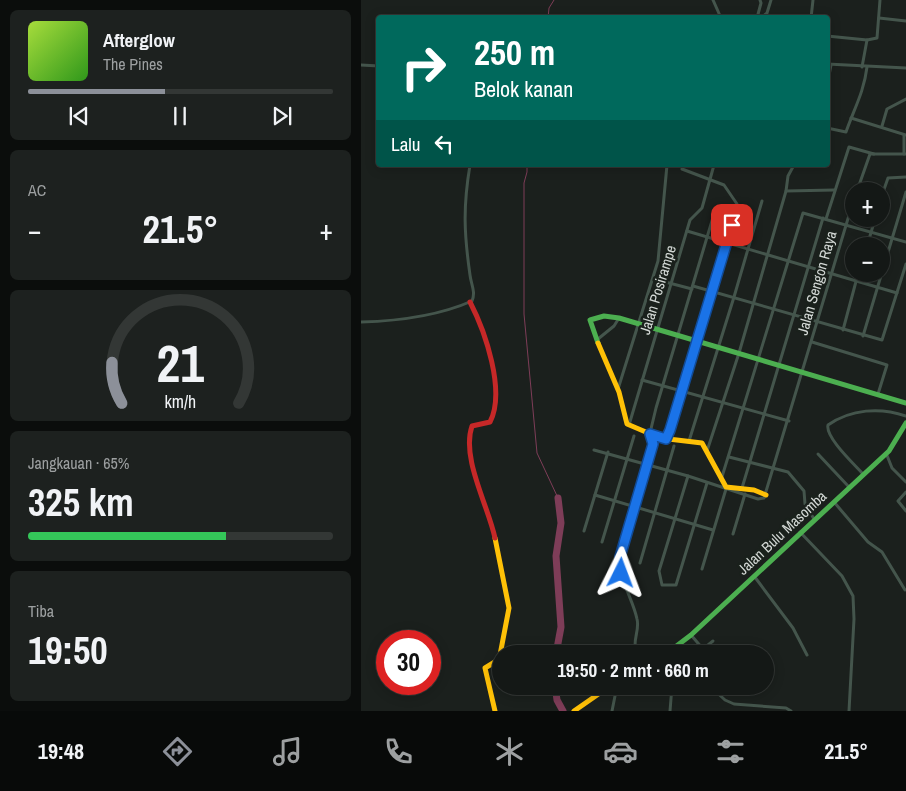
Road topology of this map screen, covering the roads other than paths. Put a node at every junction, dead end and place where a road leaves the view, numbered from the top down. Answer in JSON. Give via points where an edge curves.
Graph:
{"nodes":[{"id":1,"x":713,"y":0,"type":"edge"},
{"id":2,"x":759,"y":0,"type":"edge"},
{"id":3,"x":771,"y":0,"type":"edge"},
{"id":4,"x":813,"y":0,"type":"edge"},
{"id":5,"x":880,"y":0,"type":"edge"},
{"id":6,"x":720,"y":15,"type":"edge"},
{"id":7,"x":759,"y":15,"type":"edge"},
{"id":8,"x":764,"y":15,"type":"edge"},
{"id":9,"x":811,"y":15,"type":"edge"},
{"id":10,"x":879,"y":18,"type":"junction"},
{"id":11,"x":906,"y":21,"type":"edge"},
{"id":12,"x":830,"y":36,"type":"edge"},
{"id":13,"x":867,"y":40,"type":"junction"},
{"id":14,"x":830,"y":64,"type":"edge"},
{"id":15,"x":361,"y":66,"type":"edge"},
{"id":16,"x":376,"y":66,"type":"edge"},
{"id":17,"x":862,"y":67,"type":"junction"},
{"id":18,"x":867,"y":67,"type":"junction"},
{"id":19,"x":906,"y":68,"type":"edge"},
{"id":20,"x":906,"y":99,"type":"edge"},
{"id":21,"x":851,"y":118,"type":"junction"},
{"id":22,"x":881,"y":126,"type":"junction"},
{"id":23,"x":830,"y":129,"type":"edge"},
{"id":24,"x":905,"y":135,"type":"edge"},
{"id":25,"x":874,"y":154,"type":"junction"},
{"id":26,"x":905,"y":154,"type":"edge"},
{"id":27,"x":470,"y":167,"type":"edge"},
{"id":28,"x":666,"y":167,"type":"edge"},
{"id":29,"x":712,"y":167,"type":"edge"},
{"id":30,"x":793,"y":167,"type":"edge"},
{"id":31,"x":682,"y":169,"type":"dead end"},
{"id":32,"x":906,"y":177,"type":"edge"},
{"id":33,"x":709,"y":178,"type":"junction"},
{"id":34,"x":860,"y":182,"type":"edge"},
{"id":35,"x":887,"y":182,"type":"edge"},
{"id":36,"x":834,"y":190,"type":"junction"},
{"id":37,"x":786,"y":192,"type":"junction"},
{"id":38,"x":906,"y":192,"type":"edge"},
{"id":39,"x":762,"y":201,"type":"dead end"},
{"id":40,"x":714,"y":214,"type":"dead end"},
{"id":41,"x":824,"y":218,"type":"junction"},
{"id":42,"x":845,"y":224,"type":"edge"},
{"id":43,"x":846,"y":227,"type":"edge"},
{"id":44,"x":854,"y":227,"type":"edge"},
{"id":45,"x":873,"y":227,"type":"edge"},
{"id":46,"x":687,"y":231,"type":"junction"},
{"id":47,"x":871,"y":232,"type":"junction"},
{"id":48,"x":708,"y":237,"type":"junction"},
{"id":49,"x":870,"y":237,"type":"edge"},
{"id":50,"x":893,"y":238,"type":"junction"},
{"id":51,"x":906,"y":242,"type":"edge"},
{"id":52,"x":727,"y":243,"type":"junction"},
{"id":53,"x":748,"y":249,"type":"junction"},
{"id":54,"x":768,"y":255,"type":"junction"},
{"id":55,"x":790,"y":260,"type":"junction"},
{"id":56,"x":906,"y":264,"type":"edge"},
{"id":57,"x":809,"y":267,"type":"junction"},
{"id":58,"x":832,"y":274,"type":"junction"},
{"id":59,"x":845,"y":277,"type":"edge"},
{"id":60,"x":653,"y":279,"type":"junction"},
{"id":61,"x":855,"y":282,"type":"edge"},
{"id":62,"x":862,"y":282,"type":"edge"},
{"id":63,"x":673,"y":283,"type":"junction"},
{"id":64,"x":693,"y":287,"type":"junction"},
{"id":65,"x":877,"y":287,"type":"junction"},
{"id":66,"x":713,"y":291,"type":"junction"},
{"id":67,"x":897,"y":293,"type":"junction"},
{"id":68,"x":734,"y":297,"type":"junction"},
{"id":69,"x":471,"y":302,"type":"junction"},
{"id":70,"x":754,"y":304,"type":"junction"},
{"id":71,"x":774,"y":310,"type":"junction"},
{"id":72,"x":795,"y":315,"type":"junction"},
{"id":73,"x":619,"y":318,"type":"junction"},
{"id":74,"x":361,"y":322,"type":"edge"},
{"id":75,"x":819,"y":322,"type":"junction"},
{"id":76,"x":638,"y":324,"type":"junction"},
{"id":77,"x":657,"y":330,"type":"junction"},
{"id":78,"x":843,"y":330,"type":"junction"},
{"id":79,"x":678,"y":335,"type":"junction"},
{"id":80,"x":863,"y":336,"type":"junction"},
{"id":81,"x":598,"y":339,"type":"junction"},
{"id":82,"x":698,"y":341,"type":"junction"},
{"id":83,"x":812,"y":342,"type":"junction"},
{"id":84,"x":719,"y":348,"type":"junction"},
{"id":85,"x":739,"y":353,"type":"junction"},
{"id":86,"x":759,"y":359,"type":"junction"},
{"id":87,"x":779,"y":365,"type":"junction"},
{"id":88,"x":803,"y":371,"type":"junction"},
{"id":89,"x":642,"y":380,"type":"junction"},
{"id":90,"x":662,"y":386,"type":"junction"},
{"id":91,"x":618,"y":389,"type":"junction"},
{"id":92,"x":683,"y":392,"type":"junction"},
{"id":93,"x":879,"y":394,"type":"junction"},
{"id":94,"x":702,"y":396,"type":"junction"},
{"id":95,"x":724,"y":401,"type":"junction"},
{"id":96,"x":906,"y":402,"type":"edge"},
{"id":97,"x":744,"y":407,"type":"junction"},
{"id":98,"x":764,"y":413,"type":"junction"},
{"id":99,"x":906,"y":416,"type":"edge"},
{"id":100,"x":789,"y":421,"type":"junction"},
{"id":101,"x":906,"y":423,"type":"edge"},
{"id":102,"x":629,"y":425,"type":"junction"},
{"id":103,"x":650,"y":434,"type":"junction"},
{"id":104,"x":634,"y":436,"type":"dead end"},
{"id":105,"x":666,"y":439,"type":"junction"},
{"id":106,"x":689,"y":441,"type":"junction"},
{"id":107,"x":675,"y":446,"type":"dead end"},
{"id":108,"x":594,"y":450,"type":"dead end"},
{"id":109,"x":707,"y":451,"type":"junction"},
{"id":110,"x":608,"y":452,"type":"junction"},
{"id":111,"x":886,"y":453,"type":"junction"},
{"id":112,"x":818,"y":454,"type":"dead end"},
{"id":113,"x":729,"y":457,"type":"junction"},
{"id":114,"x":628,"y":459,"type":"junction"},
{"id":115,"x":749,"y":463,"type":"junction"},
{"id":116,"x":647,"y":464,"type":"junction"},
{"id":117,"x":667,"y":470,"type":"junction"},
{"id":118,"x":774,"y":470,"type":"junction"},
{"id":119,"x":863,"y":474,"type":"junction"},
{"id":120,"x":688,"y":476,"type":"junction"},
{"id":121,"x":721,"y":480,"type":"junction"},
{"id":122,"x":707,"y":482,"type":"junction"},
{"id":123,"x":906,"y":482,"type":"edge"},
{"id":124,"x":849,"y":487,"type":"junction"},
{"id":125,"x":742,"y":488,"type":"junction"},
{"id":126,"x":725,"y":489,"type":"junction"},
{"id":127,"x":906,"y":492,"type":"edge"},
{"id":128,"x":745,"y":494,"type":"junction"},
{"id":129,"x":595,"y":495,"type":"junction"},
{"id":130,"x":766,"y":495,"type":"junction"},
{"id":131,"x":615,"y":500,"type":"junction"},
{"id":132,"x":833,"y":502,"type":"junction"},
{"id":133,"x":635,"y":506,"type":"junction"},
{"id":134,"x":906,"y":511,"type":"edge"},
{"id":135,"x":655,"y":512,"type":"junction"},
{"id":136,"x":675,"y":517,"type":"junction"},
{"id":137,"x":814,"y":519,"type":"junction"},
{"id":138,"x":694,"y":524,"type":"junction"},
{"id":139,"x":713,"y":530,"type":"junction"},
{"id":140,"x":584,"y":531,"type":"dead end"},
{"id":141,"x":800,"y":532,"type":"junction"},
{"id":142,"x":733,"y":534,"type":"dead end"},
{"id":143,"x":602,"y":542,"type":"dead end"},
{"id":144,"x":640,"y":563,"type":"dead end"},
{"id":145,"x":701,"y":569,"type":"dead end"},
{"id":146,"x":754,"y":576,"type":"junction"},
{"id":147,"x":905,"y":590,"type":"edge"},
{"id":148,"x":691,"y":635,"type":"junction"},
{"id":149,"x":713,"y":641,"type":"dead end"},
{"id":150,"x":634,"y":645,"type":"edge"},
{"id":151,"x":681,"y":645,"type":"edge"},
{"id":152,"x":807,"y":655,"type":"dead end"},
{"id":153,"x":596,"y":695,"type":"edge"},
{"id":154,"x":615,"y":695,"type":"edge"},
{"id":155,"x":672,"y":695,"type":"edge"},
{"id":156,"x":720,"y":695,"type":"edge"},
{"id":157,"x":495,"y":711,"type":"edge"},
{"id":158,"x":574,"y":711,"type":"edge"},
{"id":159,"x":612,"y":711,"type":"edge"},
{"id":160,"x":671,"y":711,"type":"edge"},
{"id":161,"x":791,"y":711,"type":"edge"},
{"id":162,"x":849,"y":711,"type":"edge"}],
"edges":[{"from":1,"to":6,"type":"street"},
{"from":2,"to":7,"type":"street"},
{"from":3,"to":8,"type":"street"},
{"from":4,"to":9,"type":"street"},
{"from":5,"to":10,"type":"street"},
{"from":10,"to":11,"type":"street"},
{"from":10,"to":13,"type":"street","via":[[878,36]]},
{"from":12,"to":13,"type":"street"},
{"from":13,"to":17,"type":"street"},
{"from":14,"to":17,"type":"street"},
{"from":15,"to":16,"type":"street"},
{"from":17,"to":18,"type":"street"},
{"from":18,"to":19,"type":"street"},
{"from":18,"to":21,"type":"street","via":[[863,93]]},
{"from":20,"to":22,"type":"street","via":[[887,109]]},
{"from":21,"to":22,"type":"street"},
{"from":21,"to":23,"type":"street","via":[[845,133]]},
{"from":22,"to":24,"type":"street"},
{"from":24,"to":26,"type":"street"},
{"from":25,"to":26,"type":"street"},
{"from":25,"to":34,"type":"street","via":[[870,154]]},
{"from":25,"to":36,"type":"street","via":[[849,147]]},
{"from":27,"to":69,"type":"street","via":[[463,217],[474,295]]},
{"from":28,"to":60,"type":"street","via":[[661,241]]},
{"from":29,"to":33,"type":"street","name":"Jalan Posirampe"},
{"from":30,"to":37,"type":"street"},
{"from":31,"to":33,"type":"street"},
{"from":32,"to":35,"type":"street","via":[[888,178]]},
{"from":33,"to":46,"type":"street","name":"Jalan Posirampe","via":[[701,208],[691,218]]},
{"from":33,"to":52,"type":"street","via":[[724,185],[737,204]]},
{"from":36,"to":37,"type":"street"},
{"from":36,"to":41,"type":"street"},
{"from":37,"to":54,"type":"street"},
{"from":38,"to":50,"type":"street"},
{"from":39,"to":53,"type":"street"},
{"from":40,"to":48,"type":"street"},
{"from":41,"to":42,"type":"street"},
{"from":41,"to":55,"type":"street","via":[[803,213]]},
{"from":41,"to":57,"type":"street"},
{"from":43,"to":58,"type":"street","name":"Jalan Sengon Raya"},
{"from":44,"to":47,"type":"street"},
{"from":45,"to":47,"type":"street"},
{"from":46,"to":48,"type":"street"},
{"from":46,"to":63,"type":"street","name":"Jalan Posirampe"},
{"from":47,"to":49,"type":"street"},
{"from":47,"to":50,"type":"street"},
{"from":48,"to":52,"type":"street"},
{"from":48,"to":64,"type":"street"},
{"from":50,"to":51,"type":"street"},
{"from":50,"to":65,"type":"street"},
{"from":52,"to":53,"type":"street"},
{"from":52,"to":66,"type":"street"},
{"from":53,"to":54,"type":"street"},
{"from":53,"to":68,"type":"street"},
{"from":54,"to":55,"type":"street"},
{"from":54,"to":70,"type":"street"},
{"from":55,"to":57,"type":"street"},
{"from":55,"to":71,"type":"street"},
{"from":56,"to":67,"type":"street"},
{"from":57,"to":58,"type":"street"},
{"from":57,"to":72,"type":"street"},
{"from":58,"to":59,"type":"street"},
{"from":58,"to":75,"type":"street","name":"Jalan Sengon Raya"},
{"from":60,"to":63,"type":"street"},
{"from":60,"to":76,"type":"street"},
{"from":61,"to":78,"type":"street"},
{"from":62,"to":65,"type":"street"},
{"from":63,"to":64,"type":"street"},
{"from":63,"to":77,"type":"street","name":"Jalan Posirampe"},
{"from":64,"to":66,"type":"street"},
{"from":64,"to":79,"type":"street"},
{"from":65,"to":67,"type":"street"},
{"from":65,"to":80,"type":"street"},
{"from":66,"to":68,"type":"street"},
{"from":66,"to":82,"type":"street"},
{"from":67,"to":80,"type":"street","via":[[883,339]]},
{"from":68,"to":70,"type":"street"},
{"from":68,"to":84,"type":"street"},
{"from":69,"to":74,"type":"street","via":[[396,321]]},
{"from":69,"to":157,"type":"street","via":[[491,361],[494,414],[490,422],[472,426],[468,438],[473,467],[491,518],[509,608],[498,660],[485,668]]},
{"from":70,"to":71,"type":"street"},
{"from":70,"to":85,"type":"street"},
{"from":71,"to":72,"type":"street"},
{"from":71,"to":86,"type":"street"},
{"from":72,"to":75,"type":"street"},
{"from":72,"to":87,"type":"street"},
{"from":73,"to":76,"type":"street"},
{"from":73,"to":81,"type":"street"},
{"from":73,"to":81,"type":"street","via":[[605,316],[590,320]]},
{"from":75,"to":78,"type":"street"},
{"from":75,"to":83,"type":"street","name":"Jalan Sengon Raya"},
{"from":76,"to":77,"type":"street"},
{"from":76,"to":91,"type":"street"},
{"from":77,"to":79,"type":"street"},
{"from":77,"to":89,"type":"street","name":"Jalan Posirampe"},
{"from":78,"to":80,"type":"street"},
{"from":79,"to":82,"type":"street"},
{"from":79,"to":90,"type":"street"},
{"from":81,"to":91,"type":"street","via":[[606,366]]},
{"from":82,"to":84,"type":"street"},
{"from":82,"to":92,"type":"street"},
{"from":83,"to":88,"type":"street","name":"Jalan Sengon Raya"},
{"from":83,"to":93,"type":"street","via":[[887,364]]},
{"from":84,"to":85,"type":"street"},
{"from":84,"to":94,"type":"street"},
{"from":85,"to":86,"type":"street"},
{"from":85,"to":95,"type":"street"},
{"from":86,"to":87,"type":"street"},
{"from":86,"to":97,"type":"street"},
{"from":87,"to":88,"type":"street"},
{"from":87,"to":98,"type":"street"},
{"from":88,"to":93,"type":"street"},
{"from":88,"to":100,"type":"street","name":"Jalan Sengon Raya"},
{"from":89,"to":90,"type":"street"},
{"from":89,"to":102,"type":"street","name":"Jalan Posirampe"},
{"from":90,"to":92,"type":"street"},
{"from":90,"to":103,"type":"street"},
{"from":91,"to":102,"type":"street","via":[[624,419]]},
{"from":92,"to":94,"type":"street"},
{"from":92,"to":105,"type":"street"},
{"from":93,"to":96,"type":"street"},
{"from":94,"to":95,"type":"street"},
{"from":94,"to":106,"type":"street"},
{"from":95,"to":97,"type":"street"},
{"from":95,"to":109,"type":"street"},
{"from":97,"to":98,"type":"street"},
{"from":97,"to":113,"type":"street"},
{"from":98,"to":100,"type":"street"},
{"from":98,"to":115,"type":"street"},
{"from":99,"to":119,"type":"street","via":[[885,410],[869,411],[840,417],[828,424],[837,444]]},
{"from":100,"to":118,"type":"street","name":"Jalan Sengon Raya"},
{"from":101,"to":111,"type":"street","name":"Jalan Bulu Masomba"},
{"from":102,"to":103,"type":"street"},
{"from":103,"to":105,"type":"street"},
{"from":103,"to":116,"type":"street","via":[[653,444]]},
{"from":104,"to":114,"type":"street"},
{"from":105,"to":106,"type":"street"},
{"from":106,"to":109,"type":"street","via":[[702,443]]},
{"from":107,"to":117,"type":"street"},
{"from":108,"to":110,"type":"street"},
{"from":109,"to":121,"type":"street"},
{"from":110,"to":114,"type":"street"},
{"from":110,"to":129,"type":"street"},
{"from":111,"to":119,"type":"street","name":"Jalan Bulu Masomba"},
{"from":111,"to":123,"type":"street","via":[[892,468]]},
{"from":112,"to":124,"type":"street"},
{"from":113,"to":115,"type":"street"},
{"from":113,"to":121,"type":"street"},
{"from":114,"to":116,"type":"street"},
{"from":114,"to":131,"type":"street"},
{"from":115,"to":118,"type":"street"},
{"from":115,"to":125,"type":"street"},
{"from":116,"to":117,"type":"street"},
{"from":116,"to":133,"type":"street"},
{"from":117,"to":120,"type":"street"},
{"from":117,"to":135,"type":"street"},
{"from":118,"to":130,"type":"street","name":"Jalan Sengon Raya"},
{"from":118,"to":137,"type":"street","via":[[788,472],[804,492],[805,504]]},
{"from":119,"to":124,"type":"street","name":"Jalan Bulu Masomba"},
{"from":120,"to":122,"type":"street"},
{"from":120,"to":136,"type":"street"},
{"from":121,"to":125,"type":"street","via":[[728,488]]},
{"from":122,"to":126,"type":"street"},
{"from":122,"to":138,"type":"street"},
{"from":124,"to":132,"type":"street","name":"Jalan Bulu Masomba"},
{"from":125,"to":130,"type":"street"},
{"from":126,"to":128,"type":"street"},
{"from":126,"to":139,"type":"street"},
{"from":127,"to":134,"type":"street","via":[[898,501]]},
{"from":128,"to":130,"type":"street","via":[[760,500]]},
{"from":128,"to":142,"type":"street"},
{"from":129,"to":131,"type":"street"},
{"from":129,"to":140,"type":"street"},
{"from":131,"to":133,"type":"street"},
{"from":131,"to":143,"type":"street"},
{"from":132,"to":137,"type":"street","name":"Jalan Bulu Masomba"},
{"from":132,"to":147,"type":"street","via":[[868,542],[882,552]]},
{"from":133,"to":135,"type":"street"},
{"from":133,"to":150,"type":"street","via":[[619,565],[633,599],[638,622]]},
{"from":135,"to":136,"type":"street"},
{"from":135,"to":144,"type":"street"},
{"from":136,"to":138,"type":"street"},
{"from":136,"to":138,"type":"street","via":[[659,571],[663,584],[676,585]]},
{"from":137,"to":141,"type":"street","name":"Jalan Bulu Masomba"},
{"from":138,"to":139,"type":"street"},
{"from":139,"to":145,"type":"street"},
{"from":141,"to":146,"type":"street","name":"Jalan Bulu Masomba"},
{"from":141,"to":162,"type":"street","via":[[842,576],[853,596]]},
{"from":146,"to":148,"type":"street","name":"Jalan Bulu Masomba"},
{"from":146,"to":152,"type":"street","via":[[793,628]]},
{"from":148,"to":149,"type":"street","via":[[703,649]]},
{"from":148,"to":151,"type":"street","name":"Jalan Bulu Masomba"},
{"from":153,"to":158,"type":"street"},
{"from":154,"to":159,"type":"street"},
{"from":155,"to":160,"type":"street"},
{"from":156,"to":161,"type":"street","via":[[734,704]]}]}
